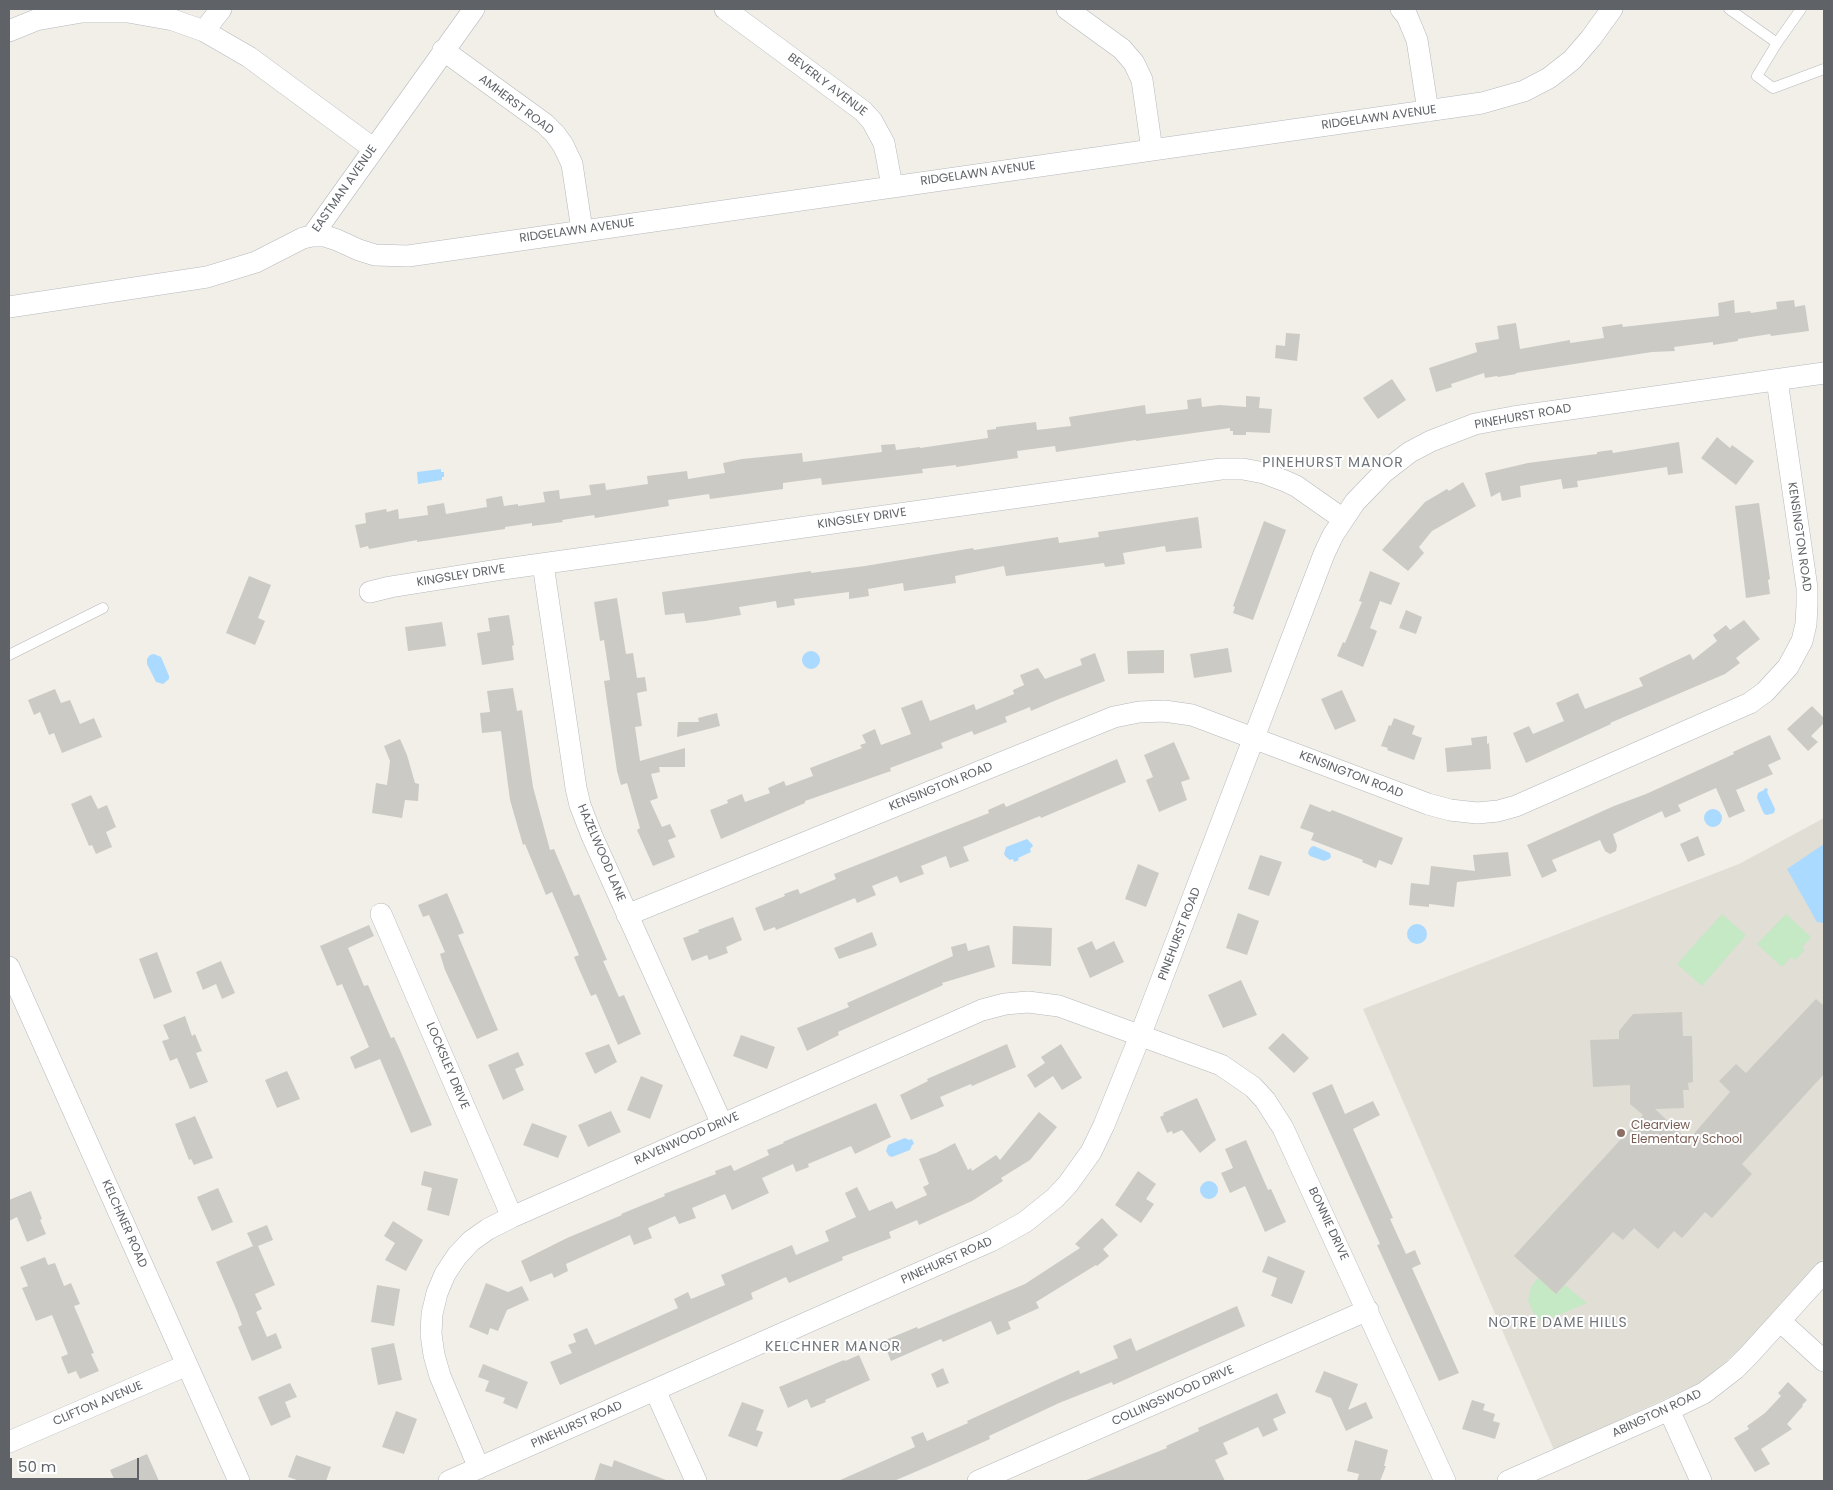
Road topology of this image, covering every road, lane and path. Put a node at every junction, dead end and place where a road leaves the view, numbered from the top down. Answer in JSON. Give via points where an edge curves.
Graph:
{"nodes":[{"id":1,"x":221,"y":9,"type":"edge"},
{"id":2,"x":474,"y":9,"type":"edge"},
{"id":3,"x":725,"y":9,"type":"edge"},
{"id":4,"x":1069,"y":9,"type":"edge"},
{"id":5,"x":1400,"y":9,"type":"edge"},
{"id":6,"x":1612,"y":9,"type":"edge"},
{"id":7,"x":1728,"y":9,"type":"edge"},
{"id":8,"x":1801,"y":9,"type":"edge"},
{"id":9,"x":34,"y":14,"type":"edge"},
{"id":10,"x":9,"y":31,"type":"edge"},
{"id":11,"x":204,"y":31,"type":"junction"},
{"id":12,"x":1777,"y":43,"type":"junction"},
{"id":13,"x":443,"y":50,"type":"junction"},
{"id":14,"x":1824,"y":68,"type":"edge"},
{"id":15,"x":1428,"y":111,"type":"junction"},
{"id":16,"x":374,"y":149,"type":"junction"},
{"id":17,"x":1152,"y":150,"type":"junction"},
{"id":18,"x":892,"y":186,"type":"junction"},
{"id":19,"x":582,"y":230,"type":"junction"},
{"id":20,"x":312,"y":236,"type":"junction"},
{"id":21,"x":9,"y":306,"type":"edge"},
{"id":22,"x":1824,"y":373,"type":"edge"},
{"id":23,"x":1777,"y":380,"type":"junction"},
{"id":24,"x":1343,"y":519,"type":"junction"},
{"id":25,"x":543,"y":564,"type":"junction"},
{"id":26,"x":370,"y":592,"type":"dead end"},
{"id":27,"x":103,"y":608,"type":"dead end"},
{"id":28,"x":9,"y":655,"type":"edge"},
{"id":29,"x":1254,"y":738,"type":"junction"},
{"id":30,"x":381,"y":914,"type":"dead end"},
{"id":31,"x":627,"y":915,"type":"junction"},
{"id":32,"x":9,"y":966,"type":"edge"},
{"id":33,"x":1140,"y":1036,"type":"junction"},
{"id":34,"x":722,"y":1124,"type":"junction"},
{"id":35,"x":512,"y":1217,"type":"junction"},
{"id":36,"x":1824,"y":1272,"type":"edge"},
{"id":37,"x":1368,"y":1310,"type":"junction"},
{"id":38,"x":1780,"y":1321,"type":"junction"},
{"id":39,"x":1824,"y":1362,"type":"edge"},
{"id":40,"x":187,"y":1365,"type":"junction"},
{"id":41,"x":655,"y":1390,"type":"junction"},
{"id":42,"x":1669,"y":1410,"type":"junction"},
{"id":43,"x":9,"y":1442,"type":"edge"},
{"id":44,"x":479,"y":1468,"type":"junction"},
{"id":45,"x":239,"y":1481,"type":"edge"},
{"id":46,"x":449,"y":1481,"type":"edge"},
{"id":47,"x":696,"y":1481,"type":"edge"},
{"id":48,"x":978,"y":1481,"type":"edge"},
{"id":49,"x":1445,"y":1481,"type":"edge"},
{"id":50,"x":1508,"y":1481,"type":"edge"},
{"id":51,"x":1701,"y":1481,"type":"edge"}],
"edges":[{"from":1,"to":11,"type":"street"},
{"from":2,"to":13,"type":"street","name":"EASTMAN AVENUE"},
{"from":3,"to":18,"type":"street","name":"BEVERLY AVENUE","via":[[863,111],[884,143]]},
{"from":4,"to":17,"type":"street","via":[[1122,49],[1134,63],[1142,80]]},
{"from":5,"to":15,"type":"street","via":[[1415,32]]},
{"from":6,"to":15,"type":"street","name":"RIDGELAWN AVENUE","via":[[1572,60],[1549,78],[1510,96]]},
{"from":7,"to":12,"type":"lane"},
{"from":8,"to":12,"type":"lane"},
{"from":9,"to":10,"type":"street"},
{"from":9,"to":11,"type":"street","via":[[128,12],[173,20]]},
{"from":11,"to":16,"type":"street","via":[[250,57]]},
{"from":12,"to":14,"type":"lane","via":[[1757,76],[1773,88]]},
{"from":13,"to":16,"type":"street","name":"EASTMAN AVENUE"},
{"from":13,"to":19,"type":"street","name":"AMHERST ROAD","via":[[555,134],[572,164]]},
{"from":15,"to":17,"type":"street","name":"RIDGELAWN AVENUE"},
{"from":16,"to":20,"type":"street","name":"EASTMAN AVENUE"},
{"from":17,"to":18,"type":"street","name":"RIDGELAWN AVENUE"},
{"from":18,"to":19,"type":"street","name":"RIDGELAWN AVENUE"},
{"from":19,"to":20,"type":"street","name":"RIDGELAWN AVENUE","via":[[408,256],[375,255],[325,236]]},
{"from":20,"to":21,"type":"street","name":"EASTMAN AVENUE","via":[[256,262],[207,277]]},
{"from":22,"to":23,"type":"street","name":"PINEHURST ROAD"},
{"from":23,"to":24,"type":"street","name":"PINEHURST ROAD","via":[[1475,424],[1410,452],[1369,487]]},
{"from":23,"to":29,"type":"street","name":"KENSINGTON ROAD","via":[[1808,606],[1802,642],[1778,680],[1757,698],[1498,812],[1450,810],[1428,804]]},
{"from":24,"to":25,"type":"street","name":"KINGSLEY DRIVE","via":[[1285,481],[1243,469],[1220,469]]},
{"from":24,"to":29,"type":"street","name":"PINEHURST ROAD","via":[[1324,554]]},
{"from":25,"to":26,"type":"street","name":"KINGSLEY DRIVE"},
{"from":25,"to":31,"type":"street","name":"HAZELWOOD LANE","via":[[580,805]]},
{"from":27,"to":28,"type":"lane"},
{"from":29,"to":31,"type":"street","name":"KENSINGTON ROAD","via":[[1192,715],[1164,711],[1114,717]]},
{"from":29,"to":33,"type":"street","name":"PINEHURST ROAD"},
{"from":30,"to":35,"type":"street","name":"LOCKSLEY DRIVE"},
{"from":31,"to":34,"type":"street","name":"HAZELWOOD LANE"},
{"from":32,"to":40,"type":"street","name":"KELCHNER ROAD"},
{"from":33,"to":34,"type":"street","name":"RAVENWOOD DRIVE","via":[[1059,1006],[1028,1002],[1005,1004],[982,1010]]},
{"from":33,"to":37,"type":"street","name":"BONNIE DRIVE","via":[[1221,1065],[1253,1086],[1265,1100],[1283,1128]]},
{"from":33,"to":41,"type":"street","name":"PINEHURST ROAD","via":[[1091,1152],[1055,1198],[1025,1222],[991,1241]]},
{"from":34,"to":35,"type":"street","name":"RAVENWOOD DRIVE"},
{"from":35,"to":44,"type":"street","name":"RAVENWOOD DRIVE","via":[[471,1241],[457,1256],[445,1274],[432,1314],[431,1334],[440,1376]]},
{"from":36,"to":38,"type":"street","name":"ABINGTON ROAD"},
{"from":37,"to":48,"type":"street","name":"COLLINGSWOOD DRIVE"},
{"from":37,"to":49,"type":"street","name":"BONNIE DRIVE"},
{"from":38,"to":39,"type":"street"},
{"from":38,"to":42,"type":"street","name":"ABINGTON ROAD","via":[[1720,1382]]},
{"from":40,"to":43,"type":"street","name":"CLIFTON AVENUE"},
{"from":40,"to":45,"type":"street","name":"KELCHNER ROAD"},
{"from":41,"to":44,"type":"street","name":"PINEHURST ROAD"},
{"from":41,"to":47,"type":"street"},
{"from":42,"to":50,"type":"street","name":"ABINGTON ROAD"},
{"from":42,"to":51,"type":"street"},
{"from":44,"to":46,"type":"street","name":"PINEHURST ROAD"}]}
